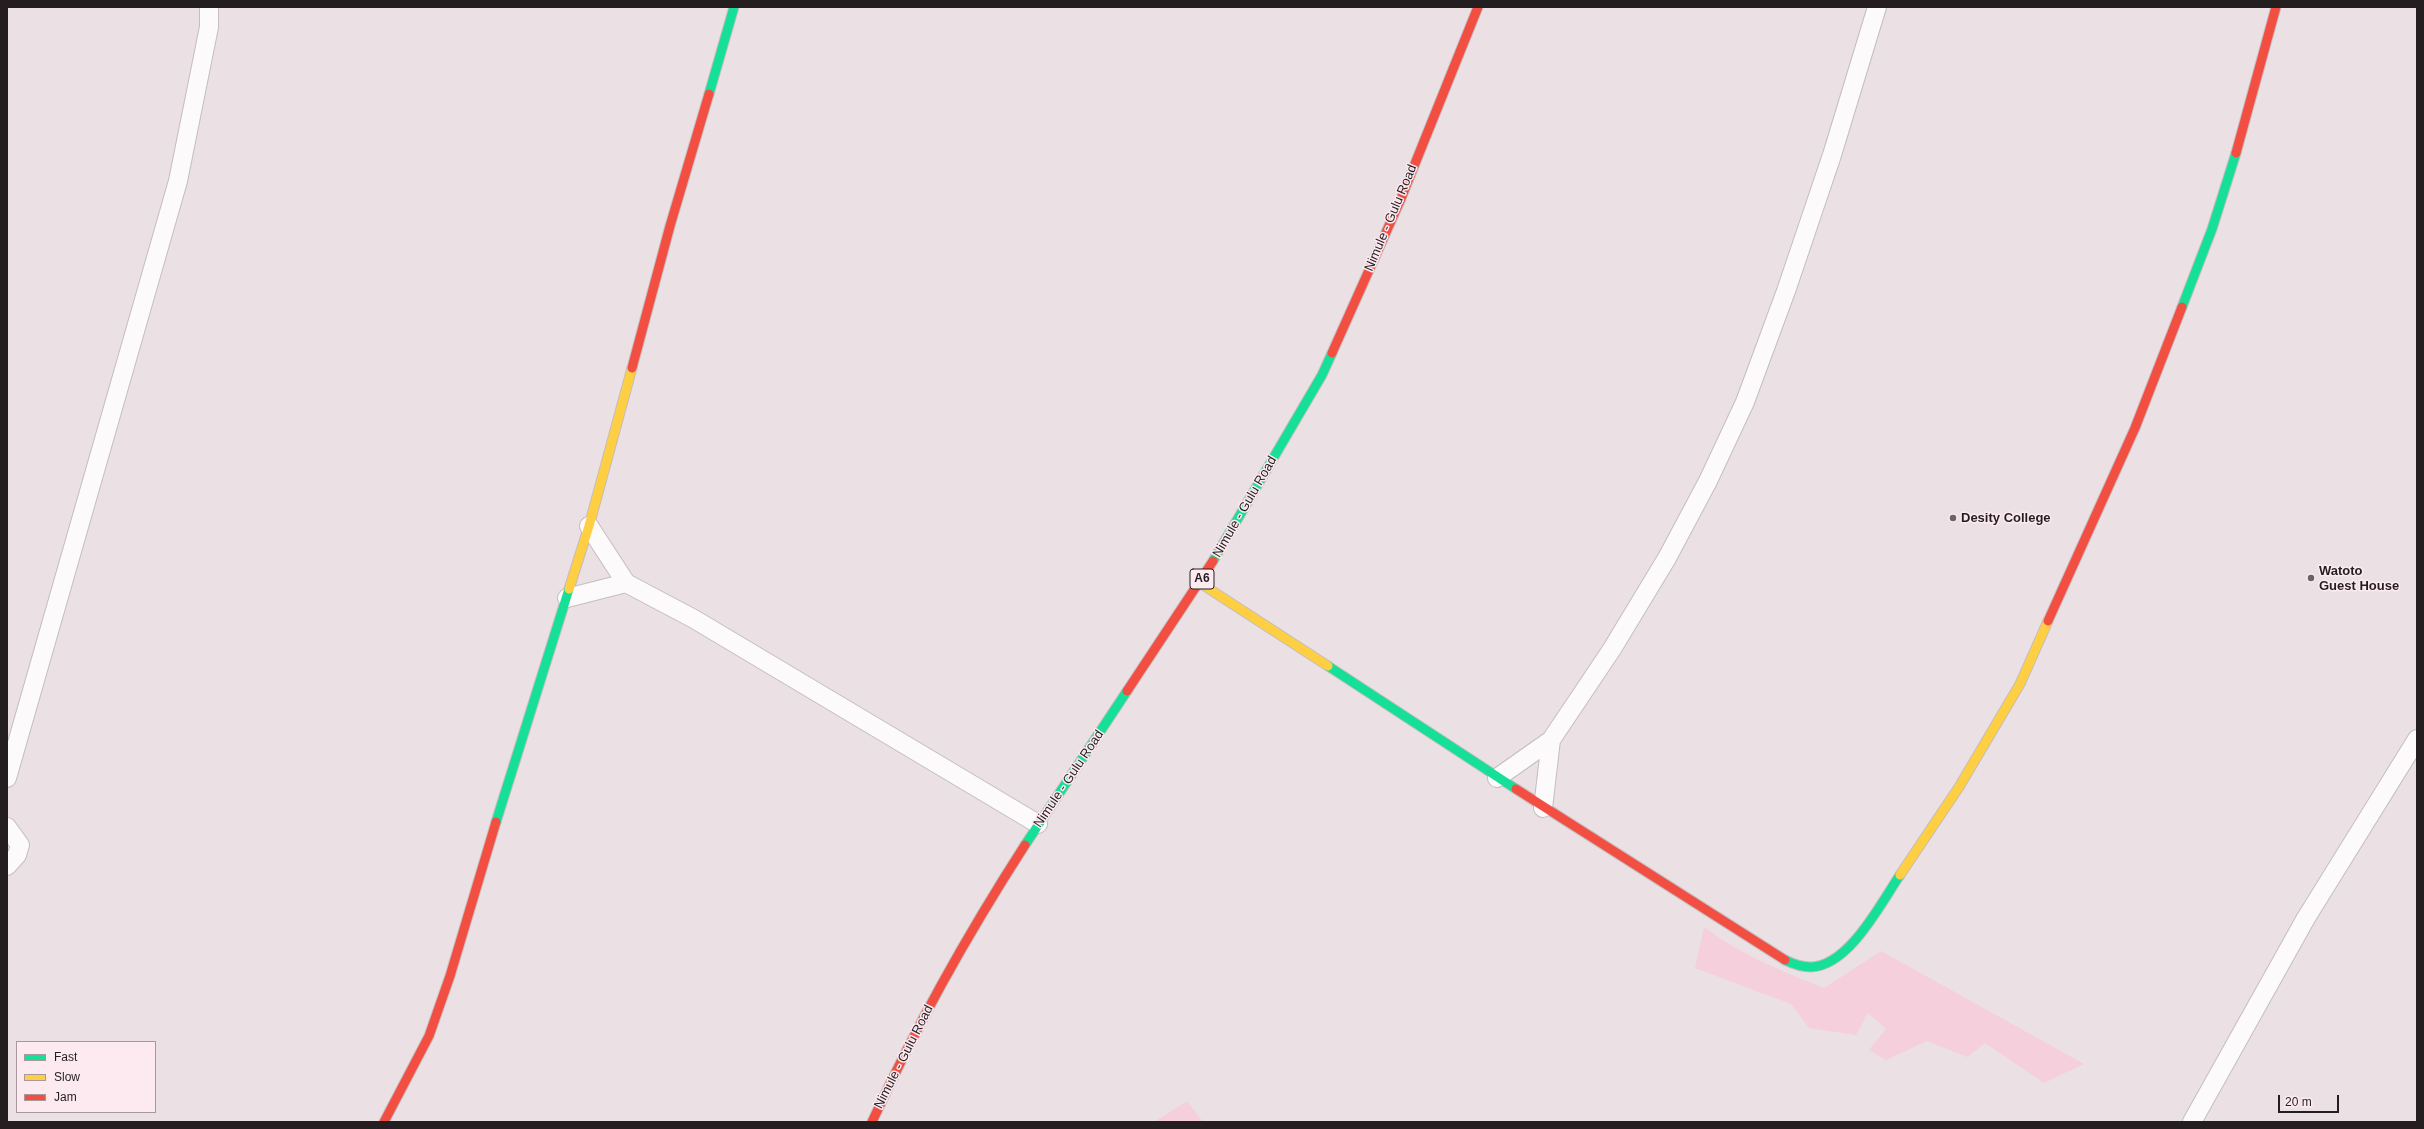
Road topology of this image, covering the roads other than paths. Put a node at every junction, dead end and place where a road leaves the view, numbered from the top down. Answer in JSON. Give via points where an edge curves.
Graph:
{"nodes":[{"id":1,"x":209,"y":7,"type":"edge"},
{"id":2,"x":734,"y":7,"type":"edge"},
{"id":3,"x":1478,"y":7,"type":"edge"},
{"id":4,"x":1877,"y":7,"type":"edge"},
{"id":5,"x":2276,"y":7,"type":"edge"},
{"id":6,"x":589,"y":526,"type":"junction"},
{"id":7,"x":626,"y":583,"type":"junction"},
{"id":8,"x":1200,"y":583,"type":"junction"},
{"id":9,"x":567,"y":598,"type":"junction"},
{"id":10,"x":2417,"y":739,"type":"edge"},
{"id":11,"x":1551,"y":740,"type":"junction"},
{"id":12,"x":7,"y":778,"type":"edge"},
{"id":13,"x":1497,"y":778,"type":"junction"},
{"id":14,"x":1543,"y":808,"type":"junction"},
{"id":15,"x":1038,"y":824,"type":"junction"},
{"id":16,"x":7,"y":827,"type":"edge"},
{"id":17,"x":7,"y":866,"type":"edge"},
{"id":18,"x":384,"y":1122,"type":"edge"},
{"id":19,"x":872,"y":1122,"type":"edge"},
{"id":20,"x":2192,"y":1122,"type":"edge"}],
"edges":[{"from":1,"to":12,"type":"street","via":[[209,27],[178,181]]},
{"from":2,"to":6,"type":"street","via":[[674,212]]},
{"from":3,"to":8,"type":"street","name":"Nimule - Gulu Road","number":"A6","via":[[1400,201],[1322,375]]},
{"from":4,"to":11,"type":"street","via":[[1832,155],[1786,292],[1745,402],[1708,481],[1667,558],[1612,649]]},
{"from":5,"to":14,"type":"street","via":[[2243,130],[2212,229],[2135,428],[2074,568],[2020,684],[1959,787],[1860,934],[1841,954],[1826,963],[1812,967],[1799,966],[1784,960]]},
{"from":6,"to":7,"type":"street"},
{"from":6,"to":9,"type":"street"},
{"from":7,"to":9,"type":"street"},
{"from":7,"to":15,"type":"street","via":[[694,619]]},
{"from":8,"to":13,"type":"street"},
{"from":8,"to":15,"type":"street","name":"Nimule - Gulu Road","number":"A6"},
{"from":9,"to":18,"type":"street","via":[[450,976],[429,1036]]},
{"from":10,"to":20,"type":"street","via":[[2306,918]]},
{"from":11,"to":13,"type":"street"},
{"from":11,"to":14,"type":"street"},
{"from":13,"to":14,"type":"street"},
{"from":15,"to":19,"type":"street","name":"Nimule - Gulu Road","number":"A6","via":[[970,931],[899,1063]]},
{"from":16,"to":17,"type":"street","via":[[20,845],[17,855]]}]}
